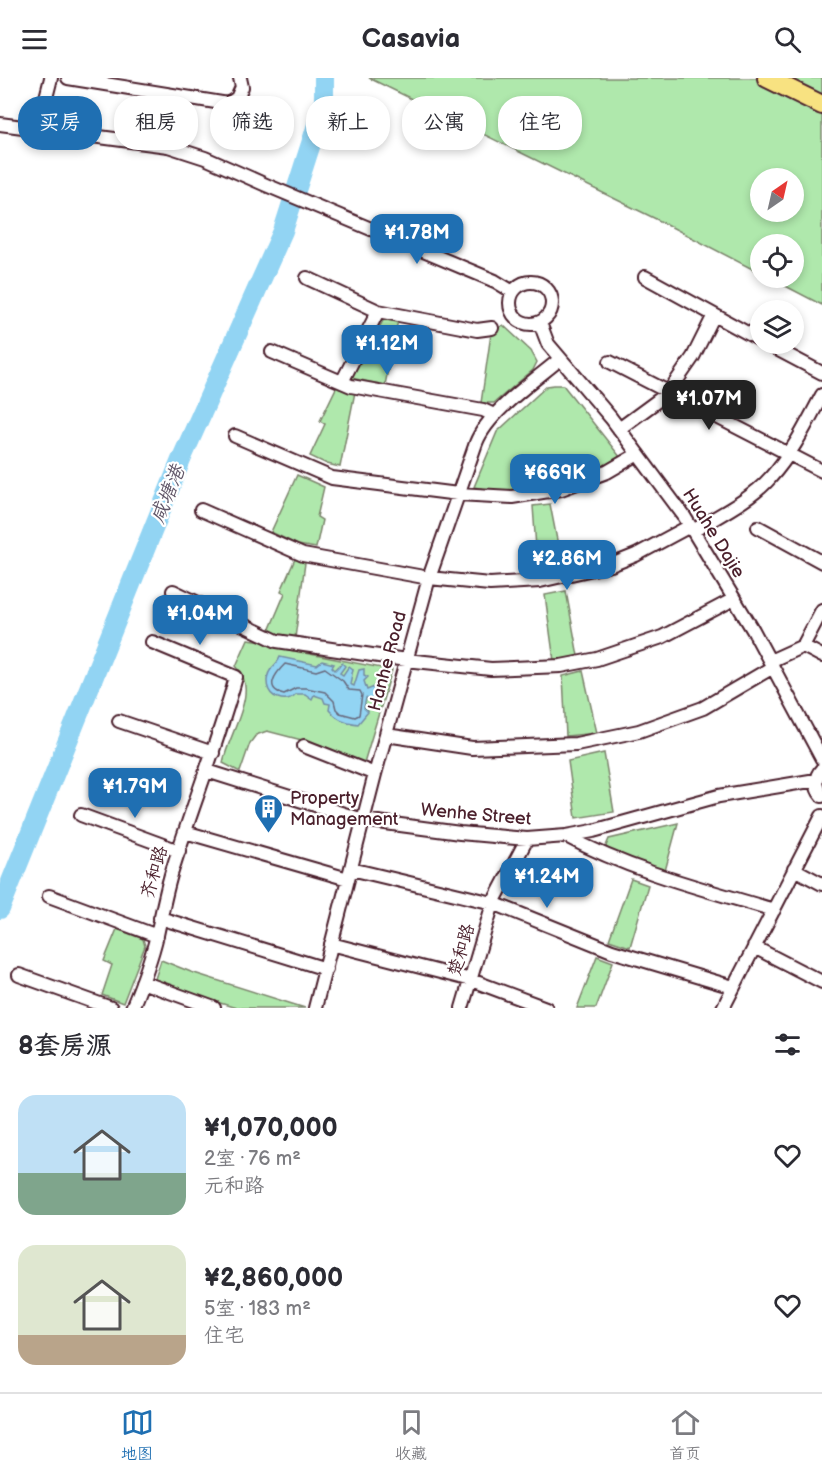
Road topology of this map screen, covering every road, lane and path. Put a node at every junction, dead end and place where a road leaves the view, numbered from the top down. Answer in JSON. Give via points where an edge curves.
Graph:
{"nodes":[{"id":1,"x":51,"y":78,"type":"edge"},
{"id":2,"x":68,"y":78,"type":"edge"},
{"id":3,"x":240,"y":78,"type":"edge"},
{"id":4,"x":767,"y":78,"type":"edge"},
{"id":5,"x":46,"y":96,"type":"edge"},
{"id":6,"x":822,"y":105,"type":"edge"},
{"id":7,"x":0,"y":124,"type":"edge"},
{"id":8,"x":18,"y":126,"type":"edge"},
{"id":9,"x":102,"y":137,"type":"edge"},
{"id":10,"x":645,"y":277,"type":"dead end"},
{"id":11,"x":307,"y":278,"type":"dead end"},
{"id":12,"x":513,"y":292,"type":"junction"},
{"id":13,"x":378,"y":311,"type":"junction"},
{"id":14,"x":714,"y":315,"type":"junction"},
{"id":15,"x":540,"y":323,"type":"junction"},
{"id":16,"x":492,"y":328,"type":"dead end"},
{"id":17,"x":750,"y":335,"type":"edge"},
{"id":18,"x":272,"y":352,"type":"dead end"},
{"id":19,"x":786,"y":354,"type":"edge"},
{"id":20,"x":560,"y":359,"type":"junction"},
{"id":21,"x":610,"y":362,"type":"dead end"},
{"id":22,"x":822,"y":373,"type":"edge"},
{"id":23,"x":342,"y":382,"type":"junction"},
{"id":24,"x":668,"y":393,"type":"junction"},
{"id":25,"x":822,"y":395,"type":"edge"},
{"id":26,"x":494,"y":415,"type":"junction"},
{"id":27,"x":619,"y":429,"type":"junction"},
{"id":28,"x":235,"y":436,"type":"dead end"},
{"id":29,"x":638,"y":454,"type":"junction"},
{"id":30,"x":788,"y":454,"type":"junction"},
{"id":31,"x":822,"y":471,"type":"edge"},
{"id":32,"x":458,"y":494,"type":"junction"},
{"id":33,"x":201,"y":510,"type":"dead end"},
{"id":34,"x":758,"y":527,"type":"dead end"},
{"id":35,"x":691,"y":528,"type":"junction"},
{"id":36,"x":822,"y":562,"type":"edge"},
{"id":37,"x":429,"y":578,"type":"junction"},
{"id":38,"x":173,"y":591,"type":"dead end"},
{"id":39,"x":734,"y":599,"type":"junction"},
{"id":40,"x":822,"y":610,"type":"edge"},
{"id":41,"x":152,"y":642,"type":"dead end"},
{"id":42,"x":803,"y":646,"type":"junction"},
{"id":43,"x":822,"y":656,"type":"edge"},
{"id":44,"x":406,"y":660,"type":"junction"},
{"id":45,"x":772,"y":664,"type":"junction"},
{"id":46,"x":119,"y":721,"type":"dead end"},
{"id":47,"x":386,"y":735,"type":"junction"},
{"id":48,"x":304,"y":746,"type":"dead end"},
{"id":49,"x":213,"y":753,"type":"junction"},
{"id":50,"x":822,"y":759,"type":"edge"},
{"id":51,"x":207,"y":771,"type":"junction"},
{"id":52,"x":375,"y":774,"type":"junction"},
{"id":53,"x":819,"y":774,"type":"edge"},
{"id":54,"x":822,"y":796,"type":"edge"},
{"id":55,"x":81,"y":815,"type":"dead end"},
{"id":56,"x":822,"y":816,"type":"edge"},
{"id":57,"x":363,"y":820,"type":"junction"},
{"id":58,"x":185,"y":832,"type":"junction"},
{"id":59,"x":566,"y":836,"type":"junction"},
{"id":60,"x":527,"y":839,"type":"junction"},
{"id":61,"x":179,"y":851,"type":"junction"},
{"id":62,"x":794,"y":869,"type":"junction"},
{"id":63,"x":349,"y":874,"type":"junction"},
{"id":64,"x":822,"y":884,"type":"edge"},
{"id":65,"x":49,"y":896,"type":"dead end"},
{"id":66,"x":493,"y":903,"type":"junction"},
{"id":67,"x":774,"y":910,"type":"junction"},
{"id":68,"x":160,"y":918,"type":"junction"},
{"id":69,"x":157,"y":936,"type":"junction"},
{"id":70,"x":331,"y":944,"type":"junction"},
{"id":71,"x":754,"y":947,"type":"junction"},
{"id":72,"x":326,"y":969,"type":"junction"},
{"id":73,"x":19,"y":975,"type":"dead end"},
{"id":74,"x":471,"y":980,"type":"junction"},
{"id":75,"x":142,"y":982,"type":"junction"},
{"id":76,"x":822,"y":982,"type":"edge"},
{"id":77,"x":733,"y":987,"type":"junction"},
{"id":78,"x":111,"y":1008,"type":"edge"},
{"id":79,"x":132,"y":1008,"type":"edge"},
{"id":80,"x":214,"y":1008,"type":"edge"},
{"id":81,"x":315,"y":1008,"type":"edge"},
{"id":82,"x":462,"y":1008,"type":"edge"},
{"id":83,"x":546,"y":1008,"type":"edge"},
{"id":84,"x":723,"y":1008,"type":"edge"}],
"edges":[{"from":1,"to":5,"type":"street"},
{"from":2,"to":3,"type":"street","via":[[228,104],[237,98],[242,87]]},
{"from":4,"to":6,"type":"highway"},
{"from":7,"to":8,"type":"street"},
{"from":9,"to":12,"type":"street","via":[[168,146],[205,158]]},
{"from":10,"to":14,"type":"street"},
{"from":11,"to":13,"type":"street"},
{"from":12,"to":15,"type":"street","via":[[510,310],[514,317],[528,325]]},
{"from":12,"to":15,"type":"street","via":[[532,282],[548,290],[552,309]]},
{"from":13,"to":16,"type":"street","via":[[477,330]]},
{"from":13,"to":23,"type":"street"},
{"from":14,"to":17,"type":"street"},
{"from":14,"to":24,"type":"street","via":[[693,357]]},
{"from":15,"to":20,"type":"street","name":"Huahe Dajie","via":[[548,344]]},
{"from":18,"to":23,"type":"street"},
{"from":19,"to":22,"type":"street"},
{"from":20,"to":26,"type":"street","name":"Hanhe Road"},
{"from":20,"to":27,"type":"street","name":"Huahe Dajie"},
{"from":21,"to":24,"type":"street"},
{"from":23,"to":26,"type":"street"},
{"from":24,"to":27,"type":"street"},
{"from":24,"to":30,"type":"street"},
{"from":25,"to":30,"type":"street"},
{"from":26,"to":32,"type":"street","name":"Hanhe Road","via":[[481,431]]},
{"from":27,"to":29,"type":"street","name":"Huahe Dajie"},
{"from":28,"to":32,"type":"street","via":[[332,478]]},
{"from":29,"to":32,"type":"street","via":[[607,472],[561,489],[512,497]]},
{"from":29,"to":35,"type":"street","name":"Huahe Dajie"},
{"from":30,"to":31,"type":"street"},
{"from":30,"to":35,"type":"street","via":[[770,480],[740,502]]},
{"from":32,"to":37,"type":"street","name":"Hanhe Road"},
{"from":33,"to":37,"type":"street","via":[[303,555]]},
{"from":34,"to":36,"type":"street"},
{"from":35,"to":37,"type":"street","via":[[636,555],[583,573],[490,584]]},
{"from":35,"to":39,"type":"street","name":"Huahe Dajie"},
{"from":37,"to":44,"type":"street","name":"Hanhe Road"},
{"from":38,"to":44,"type":"street","via":[[277,641]]},
{"from":39,"to":44,"type":"street","via":[[662,637],[597,659],[561,666],[491,669]]},
{"from":39,"to":45,"type":"street","name":"Huahe Dajie"},
{"from":40,"to":42,"type":"street"},
{"from":41,"to":49,"type":"street","name":"齐和路","via":[[236,677]]},
{"from":42,"to":43,"type":"street"},
{"from":42,"to":45,"type":"street"},
{"from":44,"to":47,"type":"street","name":"Hanhe Road"},
{"from":45,"to":47,"type":"street","via":[[703,708],[639,731],[576,744],[472,748]]},
{"from":45,"to":50,"type":"street","name":"Huahe Dajie"},
{"from":46,"to":49,"type":"street"},
{"from":47,"to":52,"type":"street","name":"Hanhe Road"},
{"from":48,"to":52,"type":"street"},
{"from":49,"to":51,"type":"street","name":"齐和路"},
{"from":51,"to":57,"type":"street","name":"Wenhe Street"},
{"from":51,"to":58,"type":"street","name":"齐和路"},
{"from":52,"to":57,"type":"street","name":"Hanhe Road"},
{"from":53,"to":54,"type":"street","via":[[817,788]]},
{"from":53,"to":59,"type":"street","name":"Wenhe Street"},
{"from":55,"to":61,"type":"street"},
{"from":56,"to":62,"type":"street"},
{"from":57,"to":60,"type":"street","name":"Wenhe Street"},
{"from":57,"to":63,"type":"street","name":"Hanhe Road"},
{"from":58,"to":61,"type":"street","name":"齐和路"},
{"from":58,"to":63,"type":"street"},
{"from":59,"to":60,"type":"street","name":"Wenhe Street"},
{"from":59,"to":67,"type":"street","via":[[648,872]]},
{"from":60,"to":66,"type":"street","name":"楚和路"},
{"from":61,"to":68,"type":"street","name":"齐和路"},
{"from":62,"to":64,"type":"street"},
{"from":62,"to":67,"type":"street"},
{"from":63,"to":66,"type":"street"},
{"from":63,"to":70,"type":"street","name":"Hanhe Road"},
{"from":65,"to":69,"type":"street"},
{"from":66,"to":74,"type":"street","name":"楚和路"},
{"from":66,"to":77,"type":"street","via":[[612,951]]},
{"from":67,"to":71,"type":"street"},
{"from":68,"to":69,"type":"street","name":"齐和路"},
{"from":68,"to":72,"type":"street"},
{"from":69,"to":75,"type":"street","name":"齐和路"},
{"from":70,"to":72,"type":"street","name":"Hanhe Road"},
{"from":70,"to":74,"type":"street"},
{"from":71,"to":76,"type":"street"},
{"from":71,"to":77,"type":"street"},
{"from":72,"to":81,"type":"street","name":"Hanhe Road"},
{"from":73,"to":78,"type":"street"},
{"from":74,"to":82,"type":"street","name":"楚和路"},
{"from":74,"to":83,"type":"street"},
{"from":75,"to":79,"type":"street","name":"齐和路"},
{"from":75,"to":80,"type":"street"},
{"from":77,"to":84,"type":"street"}]}
